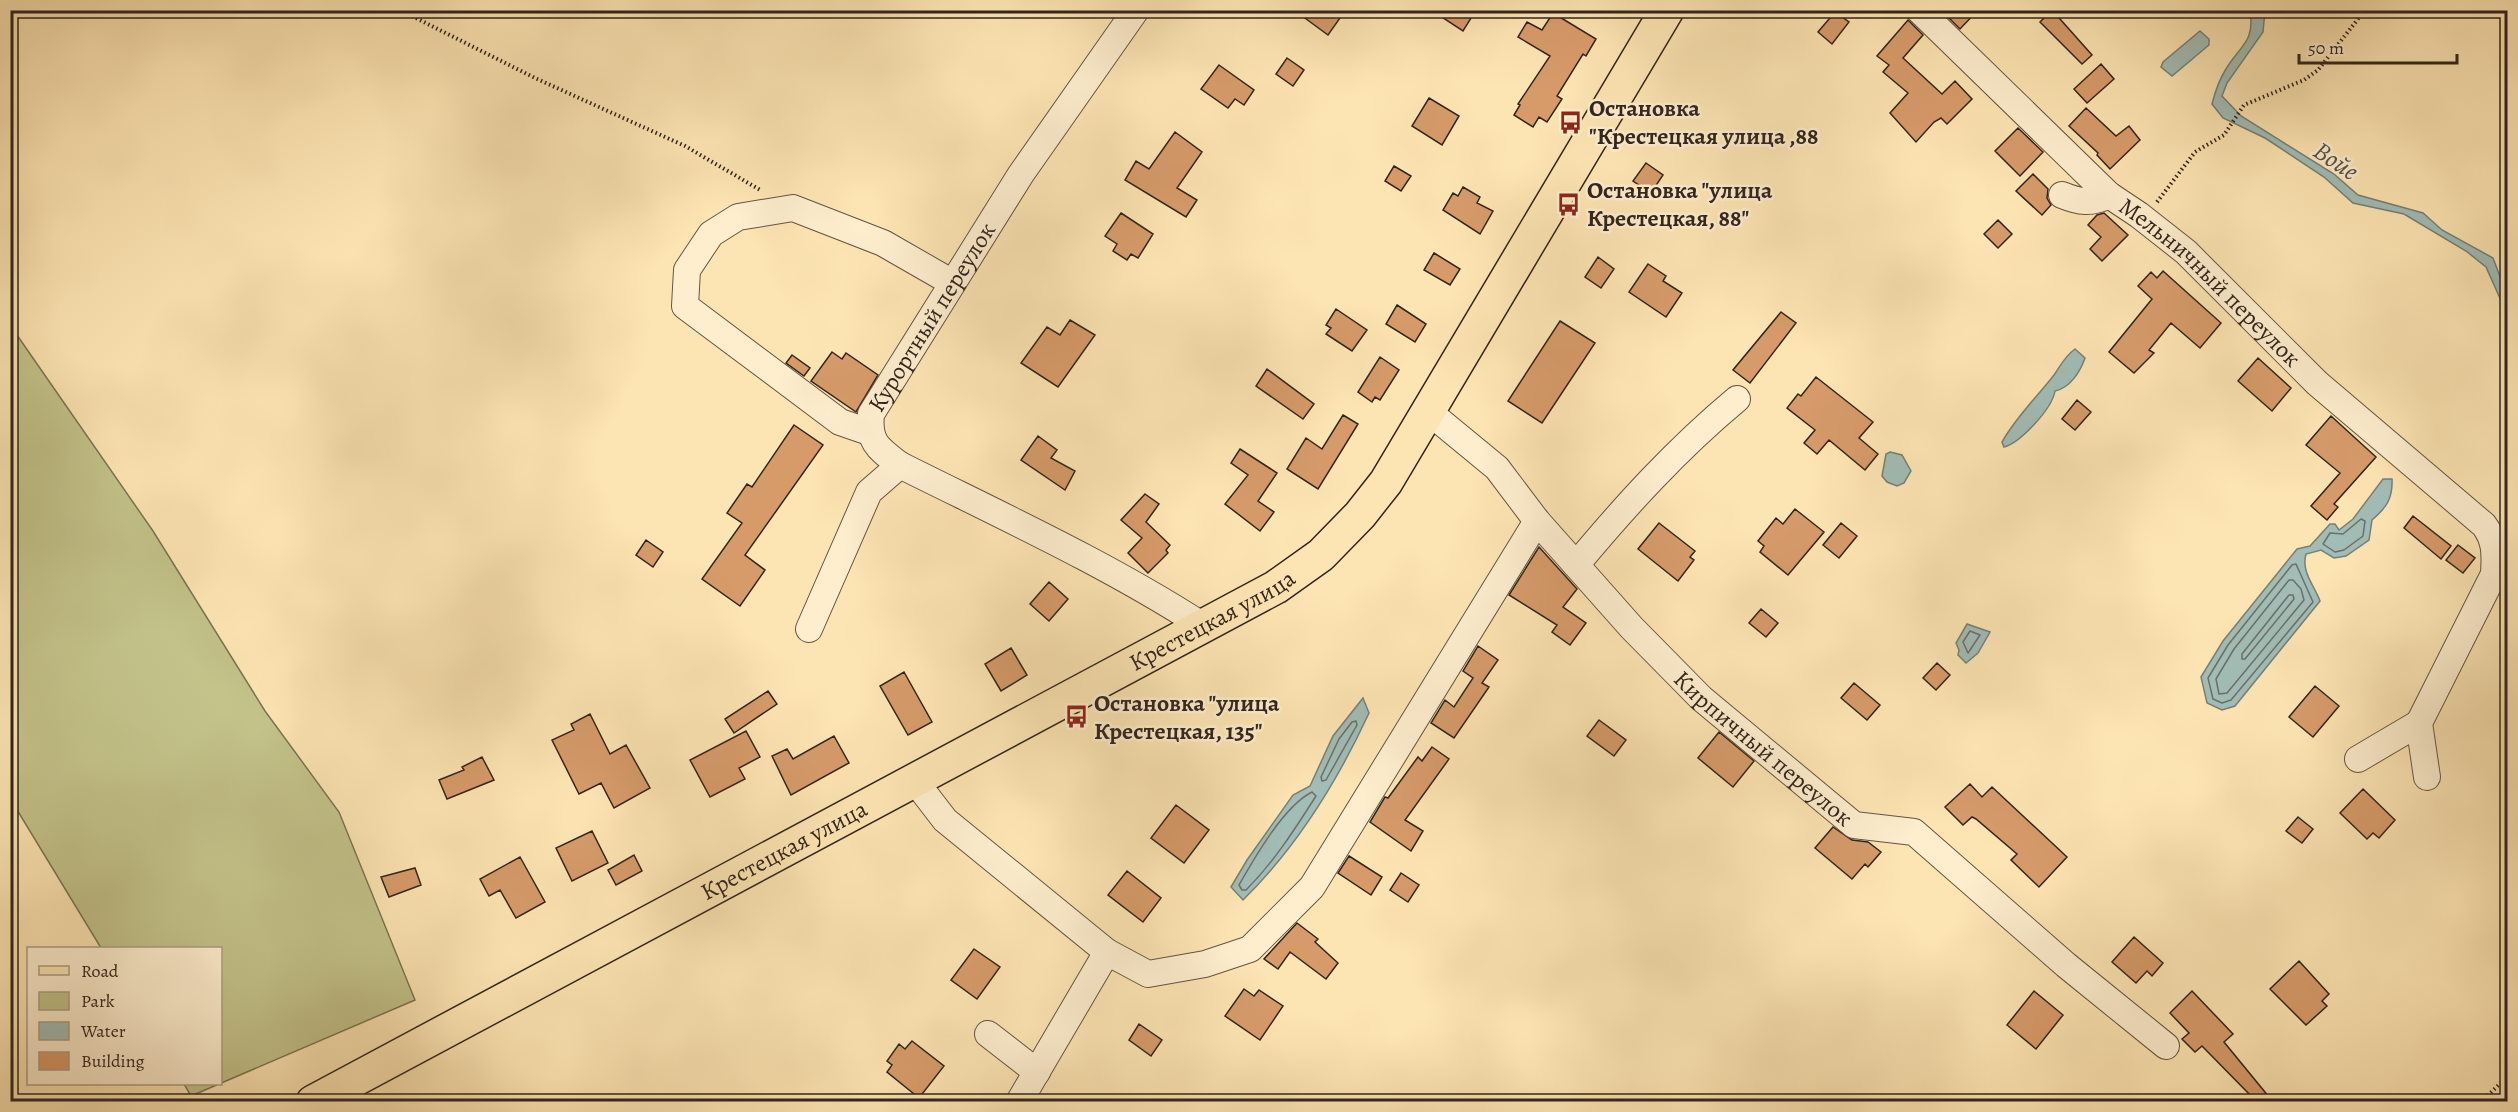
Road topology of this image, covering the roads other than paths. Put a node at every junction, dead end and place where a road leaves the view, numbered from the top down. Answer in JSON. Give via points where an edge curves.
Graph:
{"nodes":[{"id":1,"x":1136,"y":10,"type":"edge"},
{"id":2,"x":1667,"y":10,"type":"edge"},
{"id":3,"x":1919,"y":10,"type":"edge"},
{"id":4,"x":2062,"y":195,"type":"dead end"},
{"id":5,"x":2109,"y":195,"type":"junction"},
{"id":6,"x":951,"y":282,"type":"junction"},
{"id":7,"x":1737,"y":399,"type":"dead end"},
{"id":8,"x":1429,"y":412,"type":"junction"},
{"id":9,"x":869,"y":432,"type":"junction"},
{"id":10,"x":900,"y":465,"type":"junction"},
{"id":11,"x":1536,"y":520,"type":"junction"},
{"id":12,"x":1576,"y":565,"type":"junction"},
{"id":13,"x":1203,"y":626,"type":"junction"},
{"id":14,"x":809,"y":629,"type":"dead end"},
{"id":15,"x":2419,"y":723,"type":"junction"},
{"id":16,"x":2358,"y":759,"type":"dead end"},
{"id":17,"x":2427,"y":777,"type":"dead end"},
{"id":18,"x":915,"y":781,"type":"junction"},
{"id":19,"x":1107,"y":952,"type":"junction"},
{"id":20,"x":988,"y":1034,"type":"dead end"},
{"id":21,"x":2166,"y":1046,"type":"dead end"},
{"id":22,"x":1036,"y":1072,"type":"junction"},
{"id":23,"x":313,"y":1101,"type":"edge"},
{"id":24,"x":1019,"y":1101,"type":"edge"}],
"edges":[{"from":1,"to":6,"type":"street","name":"Курортный переулок"},
{"from":2,"to":8,"type":"main road","name":"Крестецкая улица"},
{"from":3,"to":5,"type":"street","name":"Мельничный переулок"},
{"from":4,"to":5,"type":"street","via":[[2095,202]]},
{"from":5,"to":15,"type":"street","name":"Мельничный переулок","via":[[2186,252],[2317,383],[2484,525],[2492,536],[2496,554],[2494,574]]},
{"from":6,"to":9,"type":"street","name":"Курортный переулок","via":[[871,414]]},
{"from":6,"to":9,"type":"street","via":[[883,243],[793,208],[738,217],[711,234],[687,270],[685,306],[840,422]]},
{"from":7,"to":12,"type":"street","via":[[1633,497]]},
{"from":8,"to":11,"type":"street","name":"Кирпичный переулок","via":[[1497,468]]},
{"from":8,"to":13,"type":"main road","name":"Крестецкая улица","via":[[1386,482],[1321,555],[1276,587]]},
{"from":9,"to":10,"type":"street","name":"Курортный переулок","via":[[879,449]]},
{"from":10,"to":13,"type":"street","name":"Курортный переулок","via":[[1161,598]]},
{"from":10,"to":14,"type":"street","via":[[869,492]]},
{"from":11,"to":12,"type":"street","name":"Кирпичный переулок"},
{"from":11,"to":19,"type":"street","via":[[1312,887],[1250,949],[1205,964],[1148,974]]},
{"from":12,"to":21,"type":"street","name":"Кирпичный переулок","via":[[1701,698],[1854,825],[1914,832]]},
{"from":13,"to":18,"type":"main road","name":"Крестецкая улица"},
{"from":15,"to":16,"type":"street"},
{"from":15,"to":17,"type":"street"},
{"from":18,"to":19,"type":"street","via":[[945,820]]},
{"from":18,"to":23,"type":"main road","name":"Крестецкая улица"},
{"from":19,"to":22,"type":"street"},
{"from":20,"to":22,"type":"street"},
{"from":22,"to":24,"type":"street"}]}
